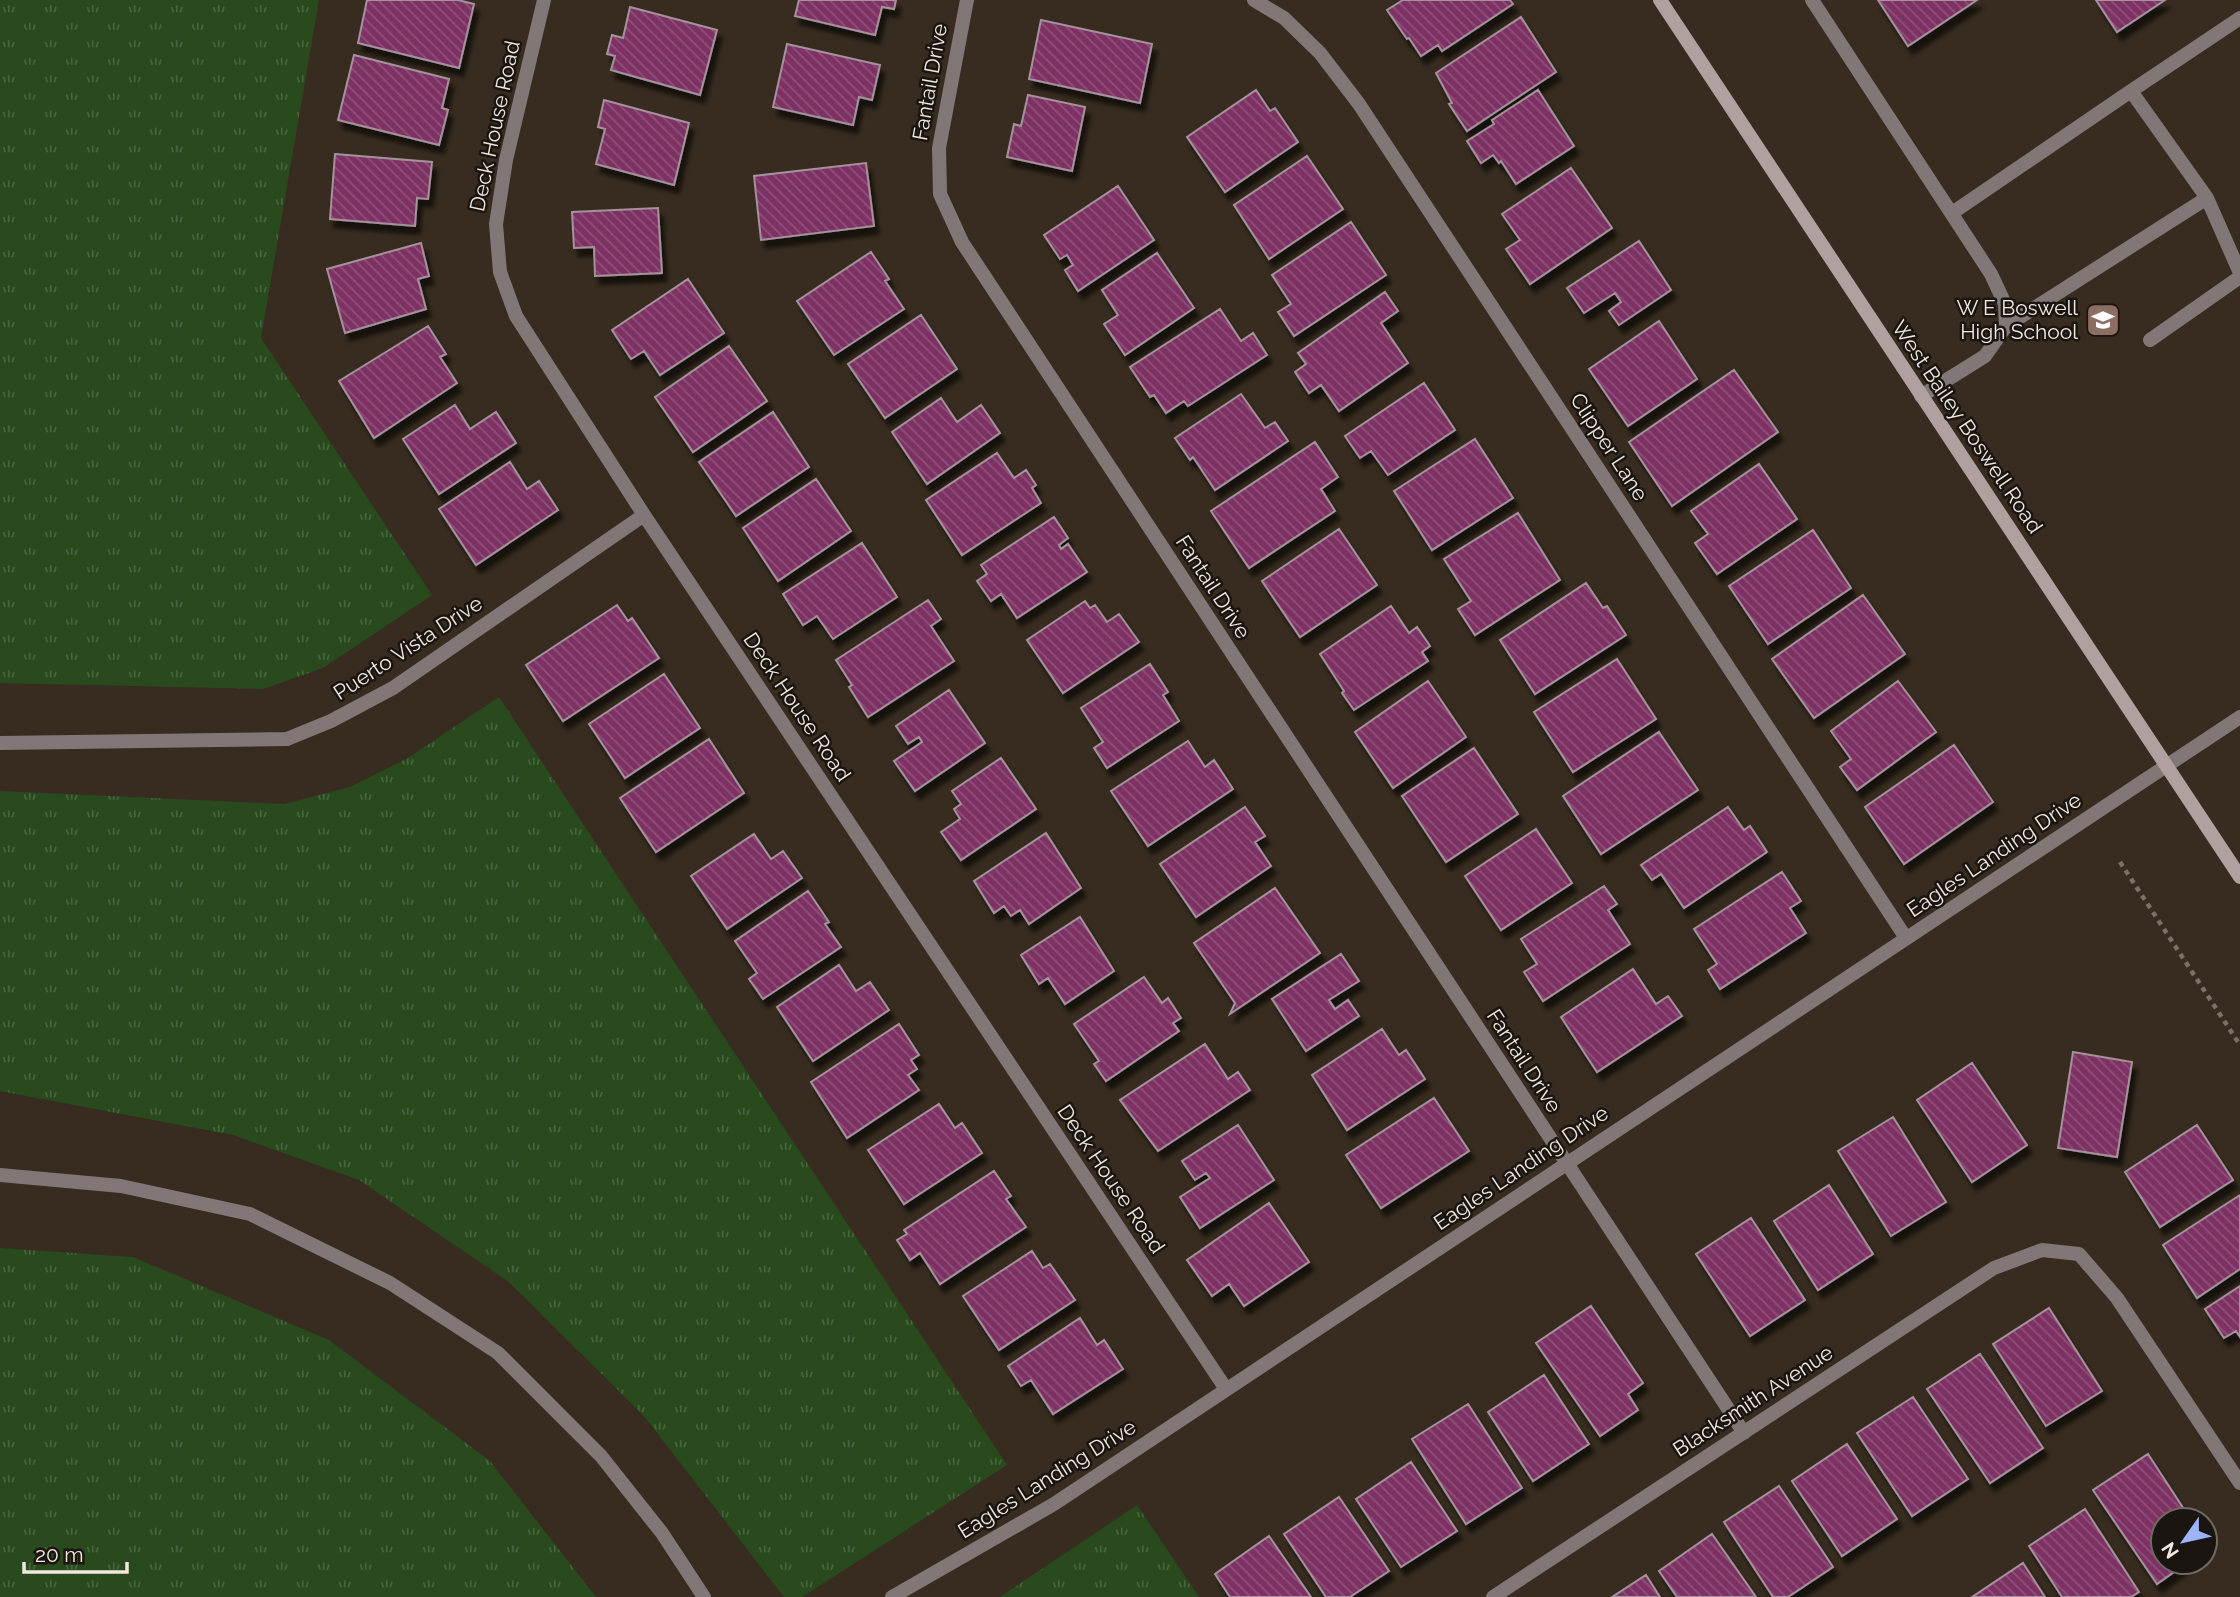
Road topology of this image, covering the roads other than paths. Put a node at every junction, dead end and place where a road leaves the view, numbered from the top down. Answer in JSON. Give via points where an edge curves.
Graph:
{"nodes":[{"id":1,"x":544,"y":0,"type":"edge"},
{"id":2,"x":967,"y":0,"type":"edge"},
{"id":3,"x":1254,"y":0,"type":"edge"},
{"id":4,"x":1660,"y":0,"type":"edge"},
{"id":5,"x":1812,"y":0,"type":"edge"},
{"id":6,"x":2240,"y":18,"type":"edge"},
{"id":7,"x":2131,"y":91,"type":"junction"},
{"id":8,"x":2207,"y":198,"type":"junction"},
{"id":9,"x":1952,"y":213,"type":"junction"},
{"id":10,"x":2240,"y":275,"type":"edge"},
{"id":11,"x":2006,"y":326,"type":"junction"},
{"id":12,"x":2150,"y":340,"type":"dead end"},
{"id":13,"x":1921,"y":396,"type":"junction"},
{"id":14,"x":644,"y":515,"type":"junction"},
{"id":15,"x":2240,"y":717,"type":"edge"},
{"id":16,"x":0,"y":743,"type":"edge"},
{"id":17,"x":2167,"y":765,"type":"junction"},
{"id":18,"x":2240,"y":877,"type":"edge"},
{"id":19,"x":1906,"y":938,"type":"junction"},
{"id":20,"x":1565,"y":1164,"type":"junction"},
{"id":21,"x":0,"y":1175,"type":"edge"},
{"id":22,"x":1226,"y":1389,"type":"junction"},
{"id":23,"x":1744,"y":1433,"type":"junction"},
{"id":24,"x":2240,"y":1483,"type":"edge"},
{"id":25,"x":704,"y":1597,"type":"edge"},
{"id":26,"x":892,"y":1597,"type":"edge"},
{"id":27,"x":1493,"y":1597,"type":"edge"}],
"edges":[{"from":1,"to":14,"type":"street","name":"Deck House Road","via":[[506,160],[496,224],[500,272],[516,316]]},
{"from":2,"to":20,"type":"street","name":"Fantail Drive","via":[[939,148],[940,194],[962,242]]},
{"from":3,"to":19,"type":"street","name":"Clipper Lane","via":[[1284,18],[1320,52],[1359,104]]},
{"from":4,"to":13,"type":"main road","name":"West Bailey Boswell Road"},
{"from":5,"to":9,"type":"street"},
{"from":6,"to":7,"type":"street"},
{"from":7,"to":8,"type":"street"},
{"from":7,"to":9,"type":"street"},
{"from":8,"to":10,"type":"street"},
{"from":8,"to":11,"type":"street"},
{"from":9,"to":11,"type":"street","via":[[1991,274],[2005,304]]},
{"from":10,"to":12,"type":"street"},
{"from":11,"to":13,"type":"street","via":[[1985,356]]},
{"from":13,"to":17,"type":"main road","name":"West Bailey Boswell Road"},
{"from":14,"to":16,"type":"street","name":"Puerto Vista Drive","via":[[393,688],[331,722],[287,739]]},
{"from":14,"to":22,"type":"street","name":"Deck House Road"},
{"from":15,"to":17,"type":"street","name":"Eagles Landing Drive"},
{"from":17,"to":18,"type":"main road","name":"West Bailey Boswell Road"},
{"from":17,"to":19,"type":"street","name":"Eagles Landing Drive"},
{"from":19,"to":20,"type":"street","name":"Eagles Landing Drive"},
{"from":20,"to":22,"type":"street","name":"Eagles Landing Drive"},
{"from":20,"to":23,"type":"street","name":"Fantail Drive"},
{"from":21,"to":25,"type":"street","via":[[121,1186],[250,1214],[390,1283],[498,1353],[564,1418],[601,1456],[662,1533]]},
{"from":22,"to":26,"type":"street","name":"Eagles Landing Drive","via":[[1054,1504]]},
{"from":23,"to":24,"type":"street","name":"Blacksmith Avenue","via":[[1994,1268],[2042,1250],[2079,1254],[2117,1298]]},
{"from":23,"to":27,"type":"street","name":"Blacksmith Avenue"}]}
